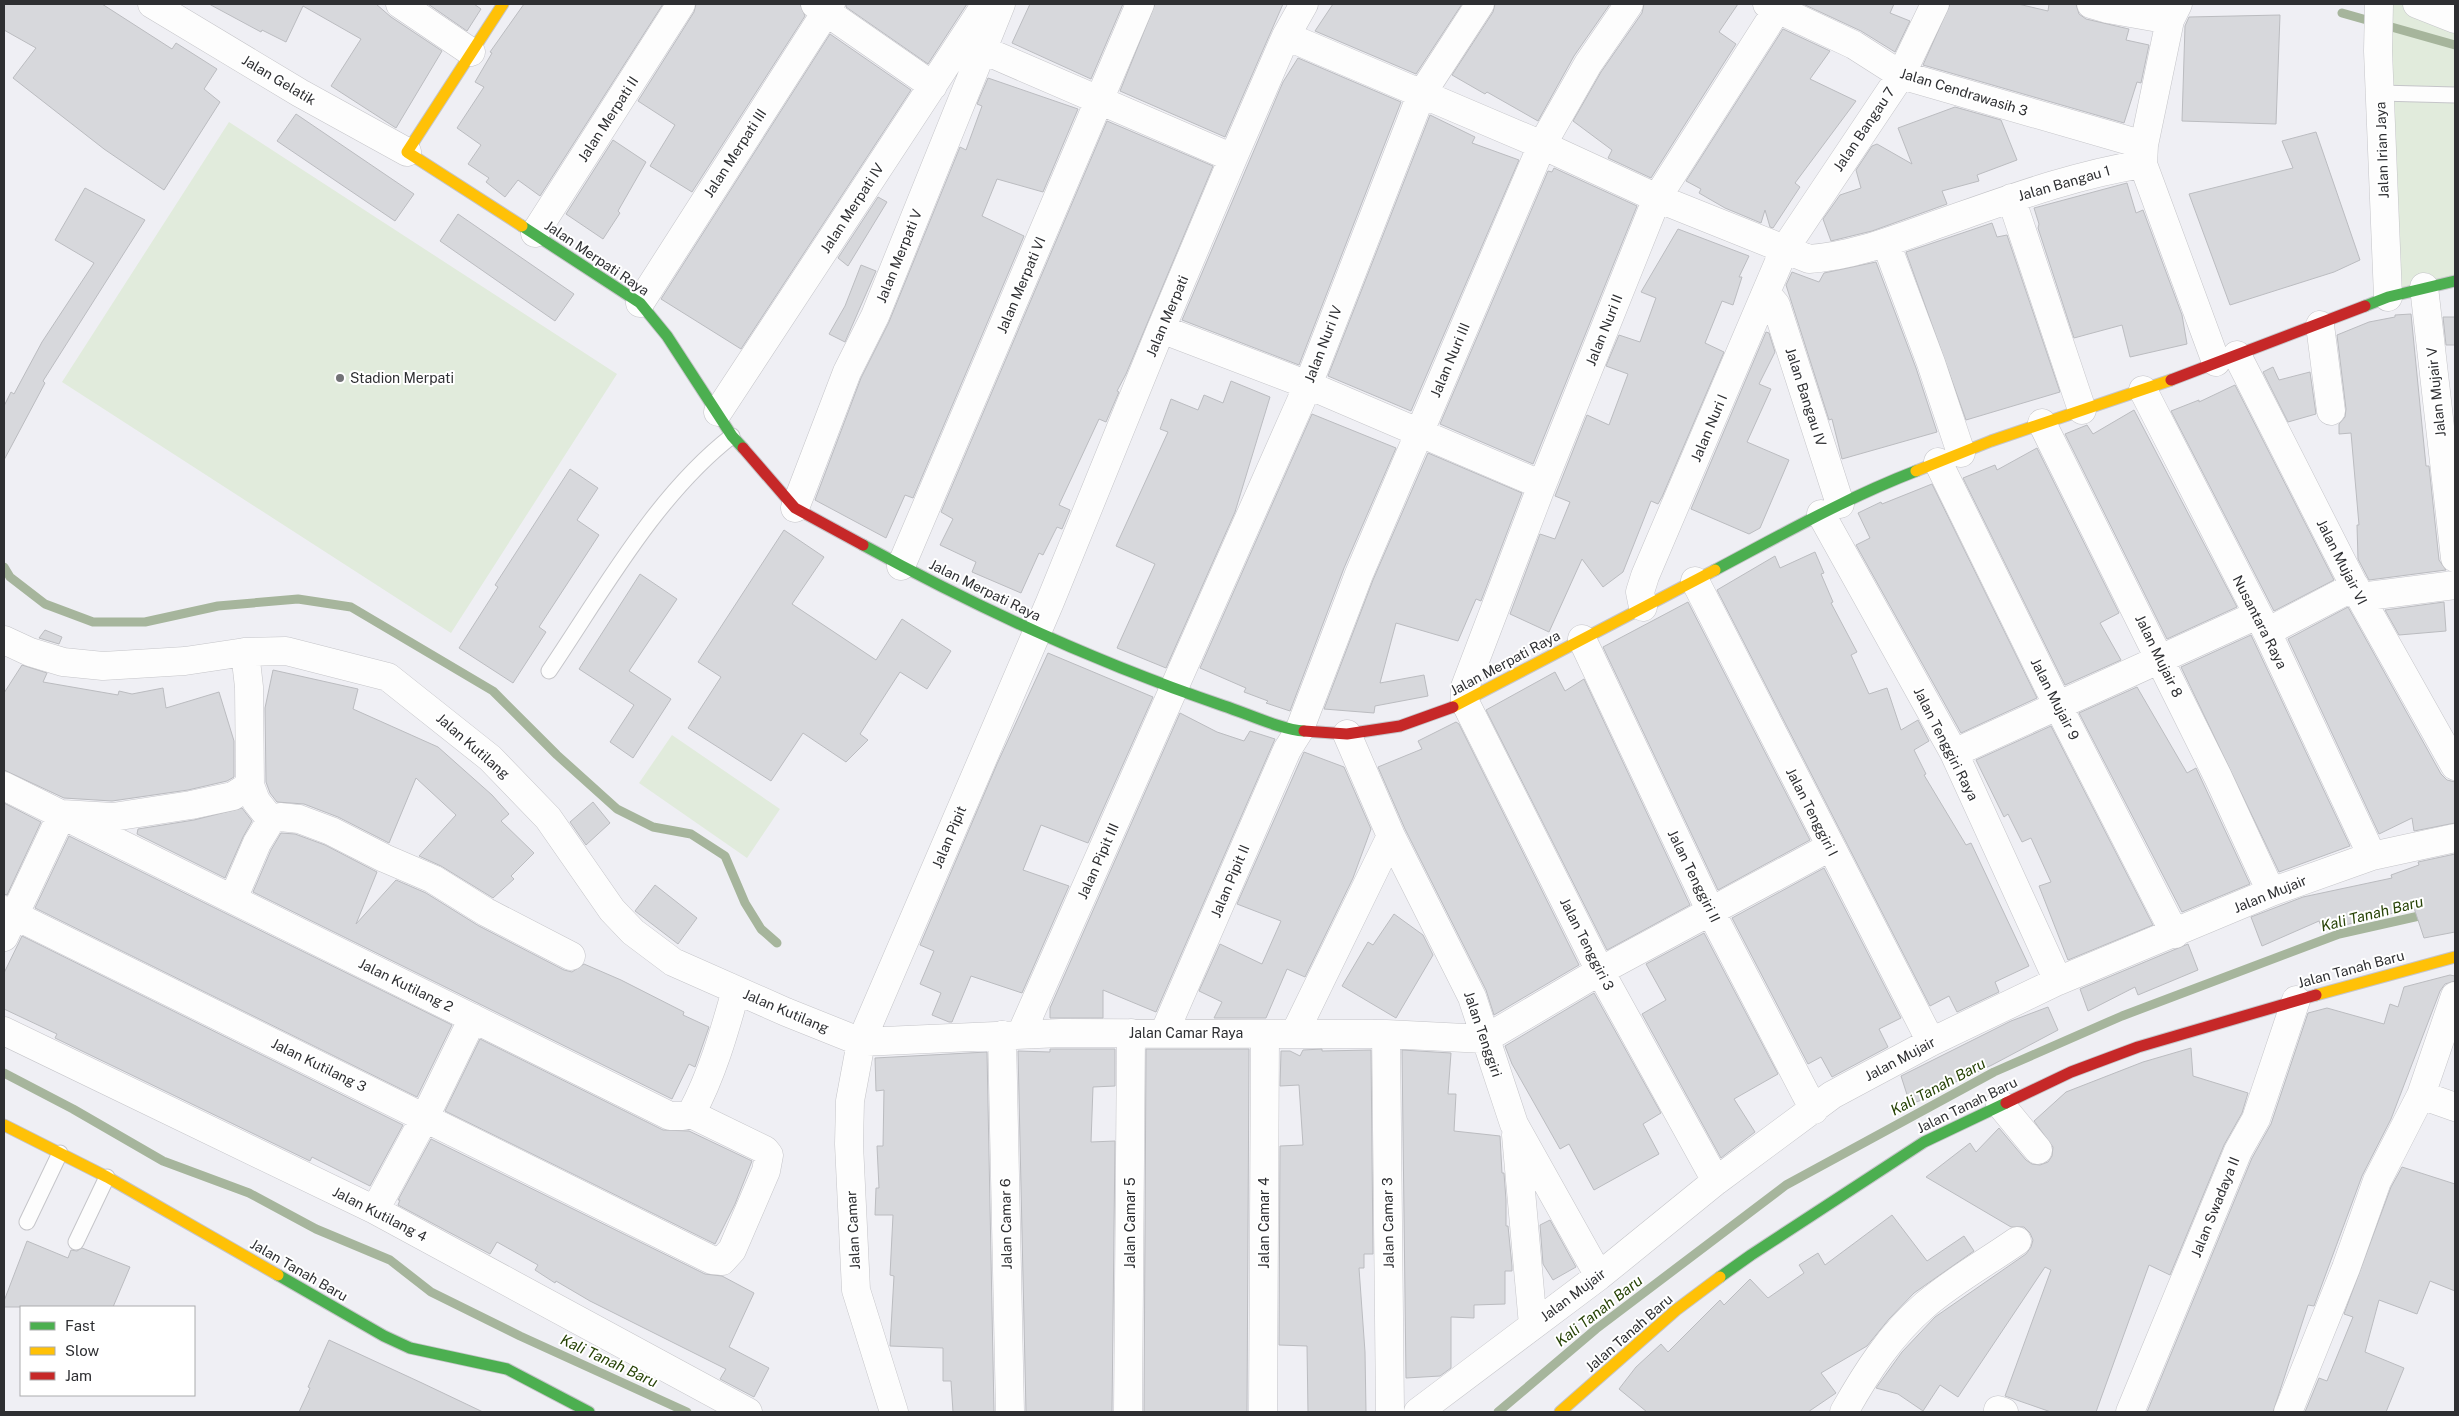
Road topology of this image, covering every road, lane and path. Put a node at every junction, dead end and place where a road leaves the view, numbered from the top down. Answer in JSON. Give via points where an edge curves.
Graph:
{"nodes":[{"id":1,"x":152,"y":4,"type":"edge"},
{"id":2,"x":400,"y":4,"type":"edge"},
{"id":3,"x":503,"y":4,"type":"edge"},
{"id":4,"x":681,"y":4,"type":"edge"},
{"id":5,"x":986,"y":4,"type":"edge"},
{"id":6,"x":1001,"y":4,"type":"edge"},
{"id":7,"x":1140,"y":4,"type":"edge"},
{"id":8,"x":1304,"y":4,"type":"edge"},
{"id":9,"x":1480,"y":4,"type":"edge"},
{"id":10,"x":1629,"y":4,"type":"edge"},
{"id":11,"x":1935,"y":4,"type":"edge"},
{"id":12,"x":2091,"y":4,"type":"edge"},
{"id":13,"x":2417,"y":4,"type":"edge"},
{"id":14,"x":824,"y":6,"type":"edge"},
{"id":15,"x":1773,"y":6,"type":"edge"},
{"id":16,"x":2379,"y":8,"type":"edge"},
{"id":17,"x":182,"y":12,"type":"edge"},
{"id":18,"x":2174,"y":12,"type":"edge"},
{"id":19,"x":2455,"y":19,"type":"edge"},
{"id":20,"x":1286,"y":36,"type":"junction"},
{"id":21,"x":983,"y":50,"type":"junction"},
{"id":22,"x":471,"y":52,"type":"junction"},
{"id":23,"x":1901,"y":75,"type":"junction"},
{"id":24,"x":933,"y":86,"type":"junction"},
{"id":25,"x":2380,"y":93,"type":"junction"},
{"id":26,"x":1422,"y":95,"type":"junction"},
{"id":27,"x":2455,"y":95,"type":"edge"},
{"id":28,"x":1099,"y":101,"type":"junction"},
{"id":29,"x":1542,"y":144,"type":"junction"},
{"id":30,"x":407,"y":152,"type":"junction"},
{"id":31,"x":2143,"y":154,"type":"junction"},
{"id":32,"x":1233,"y":158,"type":"junction"},
{"id":33,"x":1657,"y":198,"type":"junction"},
{"id":34,"x":2011,"y":198,"type":"junction"},
{"id":35,"x":535,"y":234,"type":"junction"},
{"id":36,"x":1886,"y":243,"type":"junction"},
{"id":37,"x":1784,"y":250,"type":"junction"},
{"id":38,"x":2455,"y":282,"type":"edge"},
{"id":39,"x":2424,"y":287,"type":"junction"},
{"id":40,"x":1766,"y":292,"type":"junction"},
{"id":41,"x":2388,"y":297,"type":"junction"},
{"id":42,"x":640,"y":303,"type":"junction"},
{"id":43,"x":2320,"y":325,"type":"junction"},
{"id":44,"x":1161,"y":329,"type":"junction"},
{"id":45,"x":2227,"y":358,"type":"junction"},
{"id":46,"x":1308,"y":385,"type":"junction"},
{"id":47,"x":2143,"y":390,"type":"junction"},
{"id":48,"x":2082,"y":410,"type":"junction"},
{"id":49,"x":2331,"y":411,"type":"dead end"},
{"id":50,"x":718,"y":412,"type":"junction"},
{"id":51,"x":2042,"y":423,"type":"junction"},
{"id":52,"x":1418,"y":433,"type":"junction"},
{"id":53,"x":732,"y":436,"type":"junction"},
{"id":54,"x":1950,"y":458,"type":"junction"},
{"id":55,"x":1542,"y":484,"type":"junction"},
{"id":56,"x":795,"y":508,"type":"junction"},
{"id":57,"x":1831,"y":509,"type":"junction"},
{"id":58,"x":2455,"y":558,"type":"edge"},
{"id":59,"x":901,"y":566,"type":"junction"},
{"id":60,"x":1695,"y":582,"type":"junction"},
{"id":61,"x":2455,"y":585,"type":"edge"},
{"id":62,"x":2357,"y":592,"type":"junction"},
{"id":63,"x":1643,"y":607,"type":"junction"},
{"id":64,"x":2262,"y":623,"type":"junction"},
{"id":65,"x":1037,"y":631,"type":"junction"},
{"id":66,"x":1582,"y":639,"type":"junction"},
{"id":67,"x":4,"y":640,"type":"edge"},
{"id":68,"x":245,"y":652,"type":"junction"},
{"id":69,"x":2160,"y":659,"type":"junction"},
{"id":70,"x":549,"y":671,"type":"dead end"},
{"id":71,"x":1175,"y":689,"type":"junction"},
{"id":72,"x":1465,"y":702,"type":"junction"},
{"id":73,"x":2058,"y":704,"type":"junction"},
{"id":74,"x":1299,"y":731,"type":"junction"},
{"id":75,"x":1347,"y":734,"type":"junction"},
{"id":76,"x":1954,"y":753,"type":"junction"},
{"id":77,"x":2455,"y":766,"type":"edge"},
{"id":78,"x":250,"y":785,"type":"junction"},
{"id":79,"x":4,"y":786,"type":"edge"},
{"id":80,"x":62,"y":814,"type":"junction"},
{"id":81,"x":271,"y":820,"type":"junction"},
{"id":82,"x":1391,"y":836,"type":"junction"},
{"id":83,"x":2455,"y":838,"type":"edge"},
{"id":84,"x":1830,"y":847,"type":"junction"},
{"id":85,"x":2372,"y":856,"type":"junction"},
{"id":86,"x":2271,"y":892,"type":"junction"},
{"id":87,"x":233,"y":899,"type":"junction"},
{"id":88,"x":1711,"y":912,"type":"junction"},
{"id":89,"x":7,"y":921,"type":"edge"},
{"id":90,"x":2175,"y":934,"type":"junction"},
{"id":91,"x":571,"y":956,"type":"dead end"},
{"id":92,"x":2455,"y":957,"type":"edge"},
{"id":93,"x":1600,"y":971,"type":"junction"},
{"id":94,"x":2058,"y":982,"type":"junction"},
{"id":95,"x":736,"y":990,"type":"junction"},
{"id":96,"x":2455,"y":996,"type":"edge"},
{"id":97,"x":2296,"y":1000,"type":"junction"},
{"id":98,"x":473,"y":1018,"type":"junction"},
{"id":99,"x":4,"y":1031,"type":"edge"},
{"id":100,"x":1131,"y":1033,"type":"junction"},
{"id":101,"x":1164,"y":1033,"type":"junction"},
{"id":102,"x":1295,"y":1033,"type":"junction"},
{"id":103,"x":1011,"y":1034,"type":"junction"},
{"id":104,"x":1265,"y":1034,"type":"junction"},
{"id":105,"x":1386,"y":1034,"type":"junction"},
{"id":106,"x":1485,"y":1039,"type":"junction"},
{"id":107,"x":874,"y":1042,"type":"junction"},
{"id":108,"x":1931,"y":1042,"type":"junction"},
{"id":109,"x":2421,"y":1095,"type":"junction"},
{"id":110,"x":2000,"y":1104,"type":"junction"},
{"id":111,"x":2455,"y":1107,"type":"edge"},
{"id":112,"x":1814,"y":1110,"type":"junction"},
{"id":113,"x":691,"y":1114,"type":"junction"},
{"id":114,"x":425,"y":1117,"type":"junction"},
{"id":115,"x":1514,"y":1124,"type":"junction"},
{"id":116,"x":4,"y":1125,"type":"edge"},
{"id":117,"x":2038,"y":1150,"type":"dead end"},
{"id":118,"x":60,"y":1153,"type":"junction"},
{"id":119,"x":107,"y":1177,"type":"junction"},
{"id":120,"x":1716,"y":1181,"type":"junction"},
{"id":121,"x":375,"y":1210,"type":"junction"},
{"id":122,"x":27,"y":1222,"type":"dead end"},
{"id":123,"x":2017,"y":1241,"type":"dead end"},
{"id":124,"x":76,"y":1242,"type":"dead end"},
{"id":125,"x":1599,"y":1276,"type":"junction"},
{"id":126,"x":1533,"y":1325,"type":"junction"},
{"id":127,"x":735,"y":1409,"type":"edge"},
{"id":128,"x":589,"y":1412,"type":"edge"},
{"id":129,"x":894,"y":1412,"type":"edge"},
{"id":130,"x":1010,"y":1412,"type":"edge"},
{"id":131,"x":1128,"y":1412,"type":"edge"},
{"id":132,"x":1263,"y":1412,"type":"edge"},
{"id":133,"x":1390,"y":1412,"type":"edge"},
{"id":134,"x":1418,"y":1412,"type":"edge"},
{"id":135,"x":1560,"y":1412,"type":"edge"},
{"id":136,"x":1844,"y":1412,"type":"edge"},
{"id":137,"x":2130,"y":1412,"type":"edge"},
{"id":138,"x":2288,"y":1412,"type":"edge"}],
"edges":[{"from":1,"to":17,"type":"street","name":"Jalan Gelatik"},
{"from":2,"to":22,"type":"street"},
{"from":3,"to":22,"type":"street"},
{"from":4,"to":35,"type":"street","name":"Jalan Merpati II"},
{"from":5,"to":24,"type":"street","name":"Jalan Merpati IV"},
{"from":6,"to":21,"type":"street","name":"Jalan Merpati V"},
{"from":7,"to":28,"type":"street","name":"Jalan Merpati VI"},
{"from":8,"to":20,"type":"street","name":"Jalan Merpati"},
{"from":9,"to":26,"type":"street","name":"Jalan Nuri IV"},
{"from":10,"to":29,"type":"street","name":"Jalan Nuri III","via":[[1588,64]]},
{"from":11,"to":23,"type":"street","name":"Jalan Bangau 7"},
{"from":12,"to":18,"type":"street","via":[[2108,9]]},
{"from":13,"to":19,"type":"street"},
{"from":14,"to":24,"type":"street","via":[[881,52]]},
{"from":14,"to":42,"type":"street","name":"Jalan Merpati III"},
{"from":15,"to":23,"type":"street","name":"Jalan Cendrawasih 3","via":[[1854,45]]},
{"from":15,"to":33,"type":"street","name":"Jalan Nuri II"},
{"from":16,"to":25,"type":"street","name":"Jalan Irian Jaya"},
{"from":17,"to":30,"type":"street","name":"Jalan Gelatik","via":[[300,93]]},
{"from":18,"to":31,"type":"street"},
{"from":20,"to":26,"type":"street","name":"Jalan Bangau 1"},
{"from":20,"to":32,"type":"street","name":"Jalan Merpati"},
{"from":21,"to":28,"type":"street"},
{"from":21,"to":56,"type":"street","name":"Jalan Merpati V","via":[[875,316],[847,372]]},
{"from":22,"to":30,"type":"street"},
{"from":23,"to":31,"type":"street","name":"Jalan Cendrawasih 3"},
{"from":23,"to":37,"type":"street","name":"Jalan Bangau 7"},
{"from":24,"to":50,"type":"street","name":"Jalan Merpati IV"},
{"from":25,"to":27,"type":"lane"},
{"from":25,"to":41,"type":"street","name":"Jalan Irian Jaya"},
{"from":26,"to":29,"type":"street","name":"Jalan Bangau 1"},
{"from":26,"to":46,"type":"street","name":"Jalan Nuri IV"},
{"from":28,"to":32,"type":"street"},
{"from":28,"to":59,"type":"street","name":"Jalan Merpati VI"},
{"from":29,"to":33,"type":"street","name":"Jalan Bangau 1"},
{"from":29,"to":52,"type":"street","name":"Jalan Nuri III"},
{"from":30,"to":35,"type":"street","name":"Jalan Merpati Raya"},
{"from":31,"to":34,"type":"street","name":"Jalan Bangau 1"},
{"from":31,"to":45,"type":"street"},
{"from":32,"to":44,"type":"street","name":"Jalan Merpati"},
{"from":33,"to":37,"type":"street","name":"Jalan Bangau 1"},
{"from":33,"to":55,"type":"street","name":"Jalan Nuri II"},
{"from":34,"to":36,"type":"street","name":"Jalan Bangau 1"},
{"from":34,"to":48,"type":"street"},
{"from":35,"to":42,"type":"street","name":"Jalan Merpati Raya"},
{"from":36,"to":37,"type":"street","name":"Jalan Bangau 1","via":[[1834,257],[1809,258]]},
{"from":36,"to":54,"type":"street","name":"Jalan Mujair 9","via":[[1931,364]]},
{"from":37,"to":40,"type":"street","name":"Jalan Nuri I"},
{"from":38,"to":39,"type":"street","name":"Jalan Merpati Raya"},
{"from":39,"to":41,"type":"street","name":"Jalan Merpati Raya"},
{"from":39,"to":58,"type":"street","name":"Jalan Mujair V"},
{"from":40,"to":57,"type":"street","name":"Jalan Bangau IV","via":[[1776,305]]},
{"from":40,"to":63,"type":"street","name":"Jalan Nuri I","via":[[1644,576],[1640,592]]},
{"from":41,"to":43,"type":"street","name":"Jalan Merpati Raya"},
{"from":42,"to":50,"type":"street","name":"Jalan Merpati Raya","via":[[667,336]]},
{"from":43,"to":45,"type":"street","name":"Jalan Merpati Raya"},
{"from":43,"to":49,"type":"street"},
{"from":44,"to":46,"type":"street"},
{"from":44,"to":65,"type":"street","name":"Jalan Merpati"},
{"from":45,"to":47,"type":"street","name":"Jalan Merpati Raya"},
{"from":45,"to":62,"type":"street","name":"Jalan Mujair VI"},
{"from":46,"to":52,"type":"street"},
{"from":46,"to":71,"type":"street","name":"Jalan Nuri IV"},
{"from":47,"to":48,"type":"street","name":"Jalan Merpati Raya"},
{"from":47,"to":64,"type":"street","name":"Nusantara Raya"},
{"from":48,"to":51,"type":"street","name":"Jalan Merpati Raya"},
{"from":50,"to":53,"type":"street","name":"Jalan Merpati Raya"},
{"from":51,"to":54,"type":"street","name":"Jalan Merpati Raya"},
{"from":51,"to":69,"type":"street","name":"Jalan Mujair 8"},
{"from":52,"to":55,"type":"street"},
{"from":52,"to":74,"type":"street","name":"Jalan Nuri III","via":[[1359,574]]},
{"from":53,"to":56,"type":"street","name":"Jalan Merpati Raya"},
{"from":53,"to":70,"type":"lane","via":[[713,451],[660,507]]},
{"from":54,"to":57,"type":"street","name":"Jalan Merpati Raya"},
{"from":54,"to":73,"type":"street","name":"Jalan Mujair 9"},
{"from":55,"to":72,"type":"street","name":"Jalan Nuri II","via":[[1469,673]]},
{"from":56,"to":59,"type":"street","name":"Jalan Merpati Raya"},
{"from":57,"to":60,"type":"street","name":"Jalan Merpati Raya"},
{"from":57,"to":76,"type":"street","name":"Jalan Tenggiri Raya"},
{"from":59,"to":65,"type":"street","name":"Jalan Merpati Raya"},
{"from":60,"to":63,"type":"street","name":"Jalan Merpati Raya"},
{"from":60,"to":84,"type":"street","name":"Jalan Tenggiri I"},
{"from":61,"to":62,"type":"street"},
{"from":62,"to":64,"type":"street"},
{"from":62,"to":77,"type":"street","name":"Jalan Mujair VI"},
{"from":63,"to":66,"type":"street","name":"Jalan Merpati Raya"},
{"from":64,"to":69,"type":"street"},
{"from":64,"to":85,"type":"street","name":"Nusantara Raya"},
{"from":65,"to":71,"type":"street","name":"Jalan Merpati Raya"},
{"from":65,"to":107,"type":"street","name":"Jalan Pipit"},
{"from":66,"to":72,"type":"street","name":"Jalan Merpati Raya"},
{"from":66,"to":88,"type":"street","name":"Jalan Tenggiri II"},
{"from":67,"to":68,"type":"street","name":"Jalan Kutilang","via":[[63,662],[103,666],[185,661]]},
{"from":68,"to":78,"type":"street","via":[[250,696]]},
{"from":68,"to":95,"type":"street","name":"Jalan Kutilang","via":[[286,651],[388,677],[490,758],[516,784],[548,818],[612,910],[633,932],[673,962]]},
{"from":69,"to":73,"type":"street"},
{"from":69,"to":86,"type":"street","name":"Jalan Mujair 8"},
{"from":71,"to":74,"type":"street","name":"Jalan Merpati Raya"},
{"from":71,"to":103,"type":"street","name":"Jalan Pipit III"},
{"from":72,"to":75,"type":"street","name":"Jalan Merpati Raya","via":[[1400,726]]},
{"from":72,"to":93,"type":"street","name":"Jalan Tenggiri 3"},
{"from":73,"to":76,"type":"street"},
{"from":73,"to":90,"type":"street","name":"Jalan Mujair 9"},
{"from":74,"to":75,"type":"street","name":"Jalan Merpati Raya"},
{"from":74,"to":101,"type":"street","name":"Jalan Pipit II","via":[[1287,750]]},
{"from":75,"to":82,"type":"street","name":"Jalan Tenggiri"},
{"from":76,"to":94,"type":"street","name":"Jalan Tenggiri Raya"},
{"from":78,"to":80,"type":"street","via":[[233,796],[113,817]]},
{"from":78,"to":81,"type":"street","via":[[256,802]]},
{"from":79,"to":80,"type":"street","name":"Jalan Kutilang 2"},
{"from":80,"to":87,"type":"street","name":"Jalan Kutilang 2"},
{"from":80,"to":89,"type":"street"},
{"from":81,"to":87,"type":"street","via":[[257,843]]},
{"from":81,"to":91,"type":"street","via":[[280,817],[298,819],[332,831],[433,879],[486,912]]},
{"from":82,"to":102,"type":"street"},
{"from":82,"to":106,"type":"street","name":"Jalan Tenggiri","via":[[1472,997]]},
{"from":83,"to":85,"type":"street","name":"Jalan Mujair"},
{"from":84,"to":88,"type":"street"},
{"from":84,"to":108,"type":"street","name":"Jalan Tenggiri I"},
{"from":85,"to":86,"type":"street","name":"Jalan Mujair"},
{"from":86,"to":90,"type":"street","name":"Jalan Mujair"},
{"from":87,"to":98,"type":"street","name":"Jalan Kutilang 2"},
{"from":88,"to":93,"type":"street"},
{"from":88,"to":112,"type":"street","name":"Jalan Tenggiri II"},
{"from":89,"to":114,"type":"street","name":"Jalan Kutilang 3"},
{"from":90,"to":94,"type":"street","name":"Jalan Mujair"},
{"from":92,"to":97,"type":"street","name":"Jalan Tanah Baru"},
{"from":93,"to":106,"type":"street"},
{"from":93,"to":120,"type":"street","name":"Jalan Tenggiri 3"},
{"from":94,"to":108,"type":"street","name":"Jalan Mujair"},
{"from":95,"to":107,"type":"street","name":"Jalan Kutilang"},
{"from":95,"to":113,"type":"street","via":[[703,1093]]},
{"from":96,"to":109,"type":"street"},
{"from":97,"to":110,"type":"street","name":"Jalan Tanah Baru","via":[[2138,1047]]},
{"from":97,"to":137,"type":"street","name":"Jalan Swadaya II","via":[[2256,1119],[2238,1151]]},
{"from":98,"to":113,"type":"street","name":"Jalan Kutilang 2","via":[[670,1116]]},
{"from":98,"to":114,"type":"street"},
{"from":99,"to":121,"type":"street","name":"Jalan Kutilang 4"},
{"from":100,"to":101,"type":"street","name":"Jalan Camar Raya"},
{"from":100,"to":103,"type":"street","name":"Jalan Camar Raya"},
{"from":100,"to":131,"type":"street","name":"Jalan Camar 5"},
{"from":101,"to":104,"type":"street","name":"Jalan Camar Raya"},
{"from":102,"to":104,"type":"street","name":"Jalan Camar Raya"},
{"from":102,"to":105,"type":"street","name":"Jalan Camar Raya"},
{"from":103,"to":107,"type":"street","name":"Jalan Camar Raya"},
{"from":103,"to":130,"type":"street","name":"Jalan Camar 6"},
{"from":104,"to":132,"type":"street","name":"Jalan Camar 4"},
{"from":105,"to":106,"type":"street","name":"Jalan Camar Raya"},
{"from":105,"to":133,"type":"street","name":"Jalan Camar 3"},
{"from":106,"to":115,"type":"street","name":"Jalan Tenggiri"},
{"from":107,"to":129,"type":"street","name":"Jalan Camar","via":[[850,1101],[852,1234],[856,1290]]},
{"from":108,"to":112,"type":"street","name":"Jalan Mujair","via":[[1832,1095]]},
{"from":109,"to":111,"type":"street"},
{"from":109,"to":138,"type":"street","via":[[2377,1181]]},
{"from":110,"to":117,"type":"street"},
{"from":110,"to":135,"type":"street","name":"Jalan Tanah Baru","via":[[1924,1142],[1752,1256],[1676,1310]]},
{"from":112,"to":120,"type":"street","name":"Jalan Mujair"},
{"from":113,"to":114,"type":"street","name":"Jalan Kutilang 3","via":[[766,1150],[769,1155],[766,1172],[732,1250],[717,1262]]},
{"from":114,"to":121,"type":"street"},
{"from":115,"to":125,"type":"street","name":"Jalan Tenggiri"},
{"from":115,"to":126,"type":"street"},
{"from":116,"to":118,"type":"street","name":"Jalan Tanah Baru"},
{"from":118,"to":119,"type":"street","name":"Jalan Tanah Baru"},
{"from":118,"to":122,"type":"lane"},
{"from":119,"to":124,"type":"lane"},
{"from":119,"to":128,"type":"street","name":"Jalan Tanah Baru","via":[[384,1336],[410,1348],[507,1369]]},
{"from":120,"to":125,"type":"street","name":"Jalan Mujair"},
{"from":121,"to":127,"type":"street","name":"Jalan Kutilang 4"},
{"from":123,"to":136,"type":"street","via":[[1925,1305],[1892,1338],[1862,1378]]},
{"from":125,"to":126,"type":"street","name":"Jalan Mujair"},
{"from":126,"to":134,"type":"street","name":"Jalan Mujair"}]}
